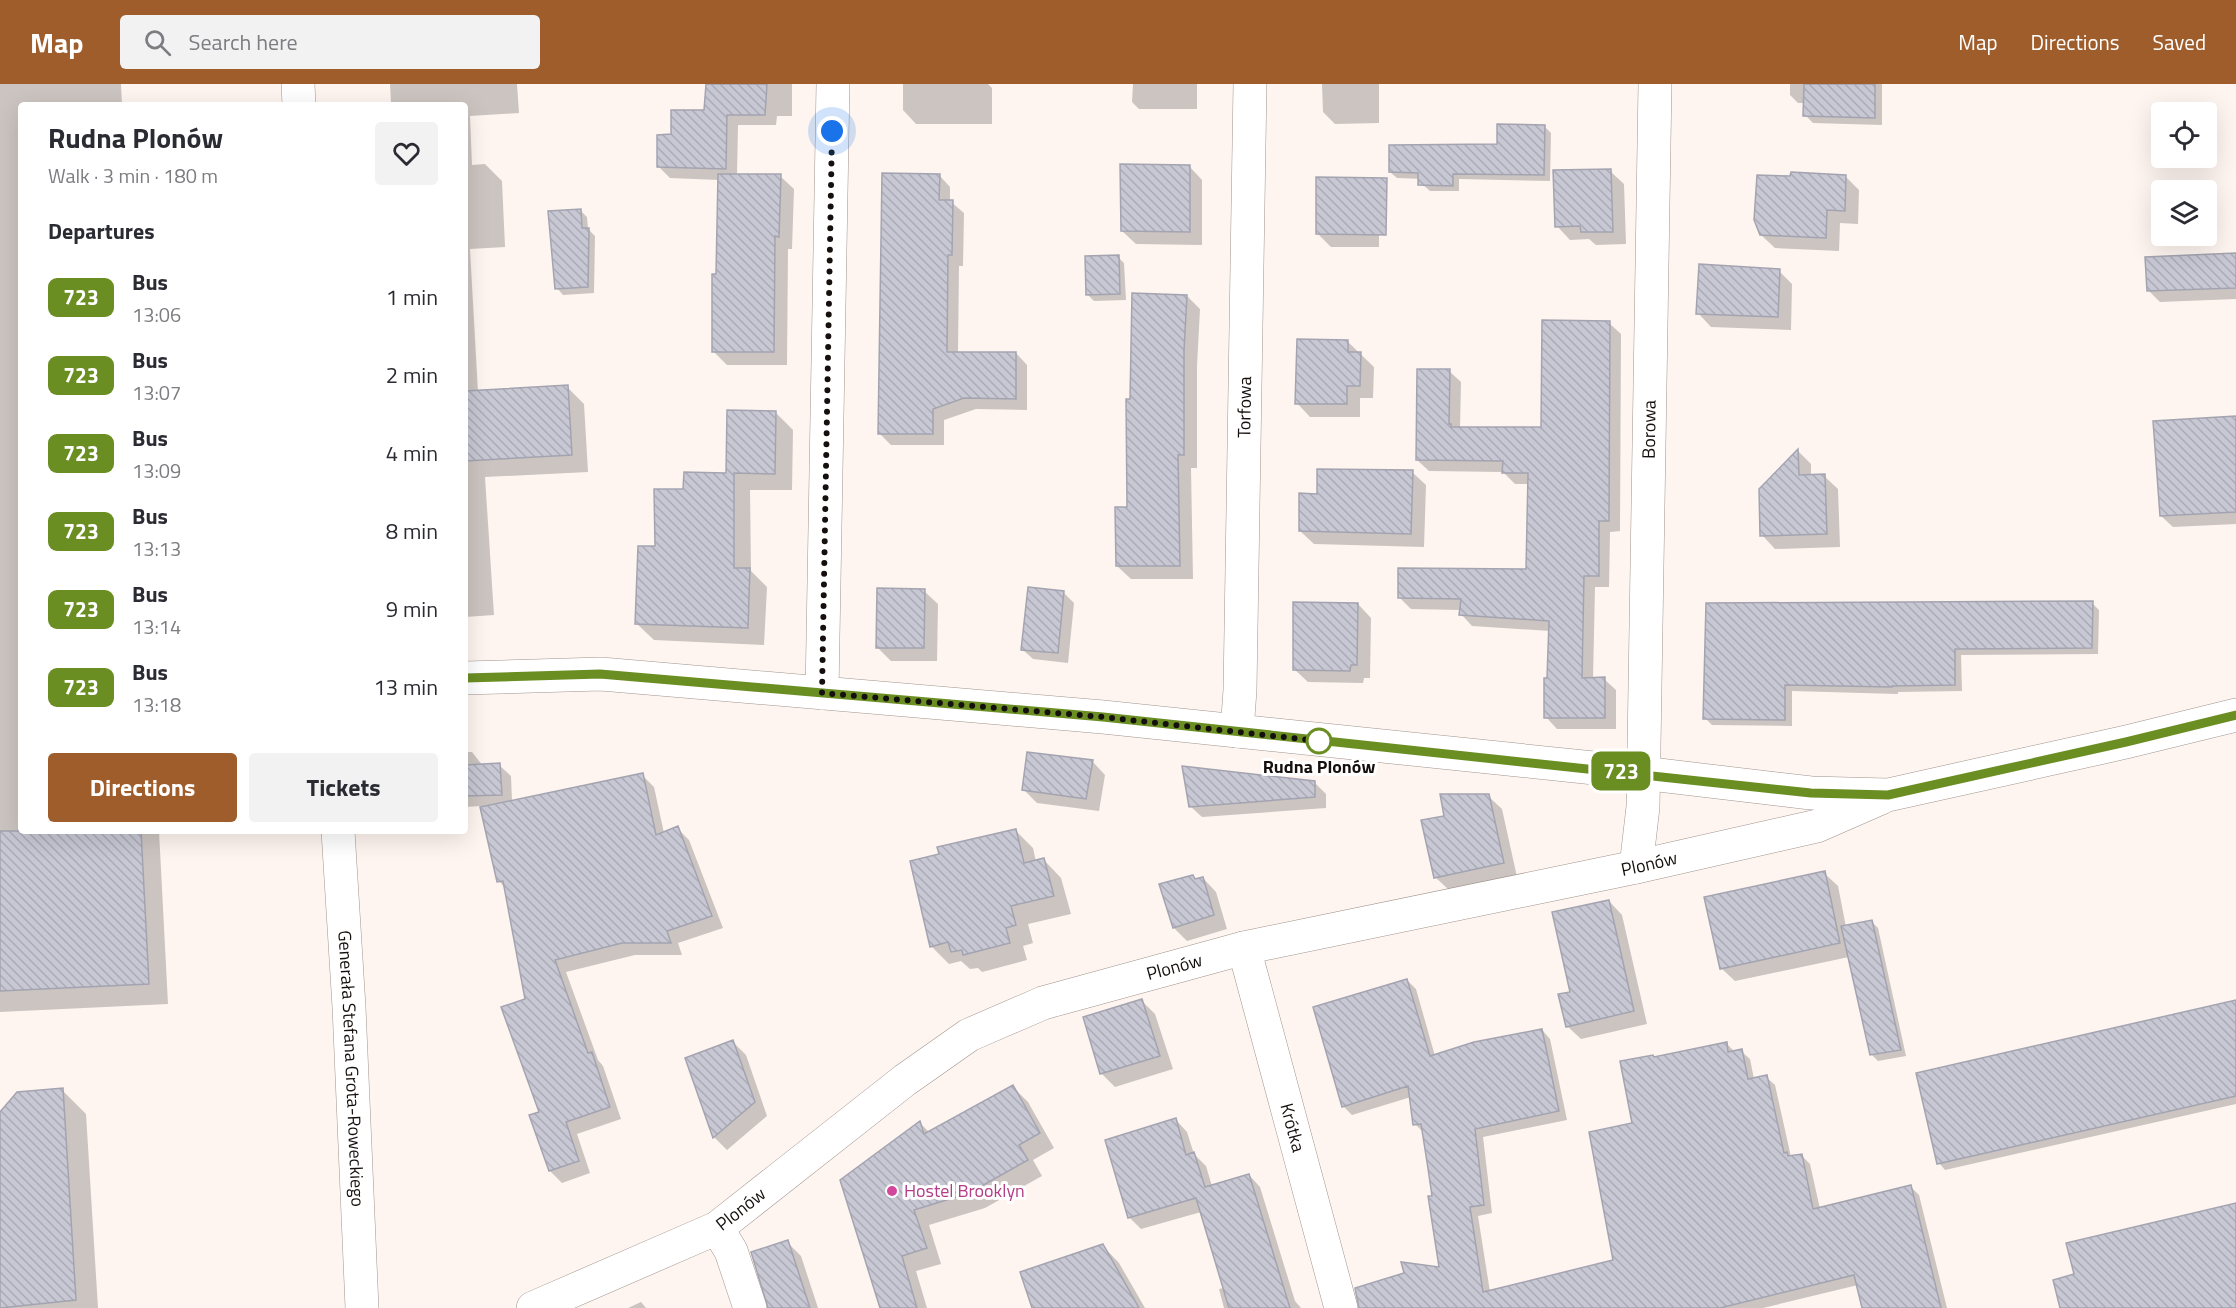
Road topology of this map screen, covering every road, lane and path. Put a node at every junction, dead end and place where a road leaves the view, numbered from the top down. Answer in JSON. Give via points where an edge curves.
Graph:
{"nodes":[{"id":1,"x":298,"y":84,"type":"edge"},
{"id":2,"x":833,"y":84,"type":"edge"},
{"id":3,"x":1250,"y":84,"type":"edge"},
{"id":4,"x":1655,"y":84,"type":"edge"},
{"id":5,"x":299,"y":102,"type":"edge"},
{"id":6,"x":468,"y":678,"type":"edge"},
{"id":7,"x":822,"y":693,"type":"junction"},
{"id":8,"x":2236,"y":715,"type":"edge"},
{"id":9,"x":1237,"y":731,"type":"junction"},
{"id":10,"x":1642,"y":774,"type":"junction"},
{"id":11,"x":1888,"y":795,"type":"junction"},
{"id":12,"x":338,"y":834,"type":"edge"},
{"id":13,"x":1636,"y":867,"type":"junction"},
{"id":14,"x":1244,"y":948,"type":"junction"},
{"id":15,"x":717,"y":1228,"type":"junction"},
{"id":16,"x":362,"y":1308,"type":"edge"},
{"id":17,"x":533,"y":1308,"type":"edge"},
{"id":18,"x":750,"y":1308,"type":"edge"},
{"id":19,"x":1341,"y":1308,"type":"edge"}],
"edges":[{"from":1,"to":5,"type":"street"},
{"from":2,"to":7,"type":"street"},
{"from":3,"to":9,"type":"street","name":"Torfowa"},
{"from":4,"to":10,"type":"street","name":"Borowa"},
{"from":6,"to":7,"type":"street","name":"Plonów","via":[[600,674]]},
{"from":7,"to":9,"type":"street","name":"Plonów"},
{"from":8,"to":11,"type":"street","name":"Plonów"},
{"from":9,"to":10,"type":"street","name":"Plonów"},
{"from":10,"to":11,"type":"street","name":"Plonów","via":[[1811,793]]},
{"from":10,"to":13,"type":"street","name":"Borowa","via":[[1643,807]]},
{"from":11,"to":13,"type":"street","name":"Plonów","via":[[1817,826]]},
{"from":12,"to":16,"type":"street","name":"Generała Stefana Grota-Roweckiego"},
{"from":13,"to":14,"type":"street","name":"Plonów"},
{"from":14,"to":15,"type":"street","name":"Plonów","via":[[1043,1003],[969,1035],[905,1080]]},
{"from":14,"to":19,"type":"street","name":"Krótka"},
{"from":15,"to":17,"type":"street","name":"Plonów"},
{"from":15,"to":18,"type":"street","via":[[731,1251]]}]}
